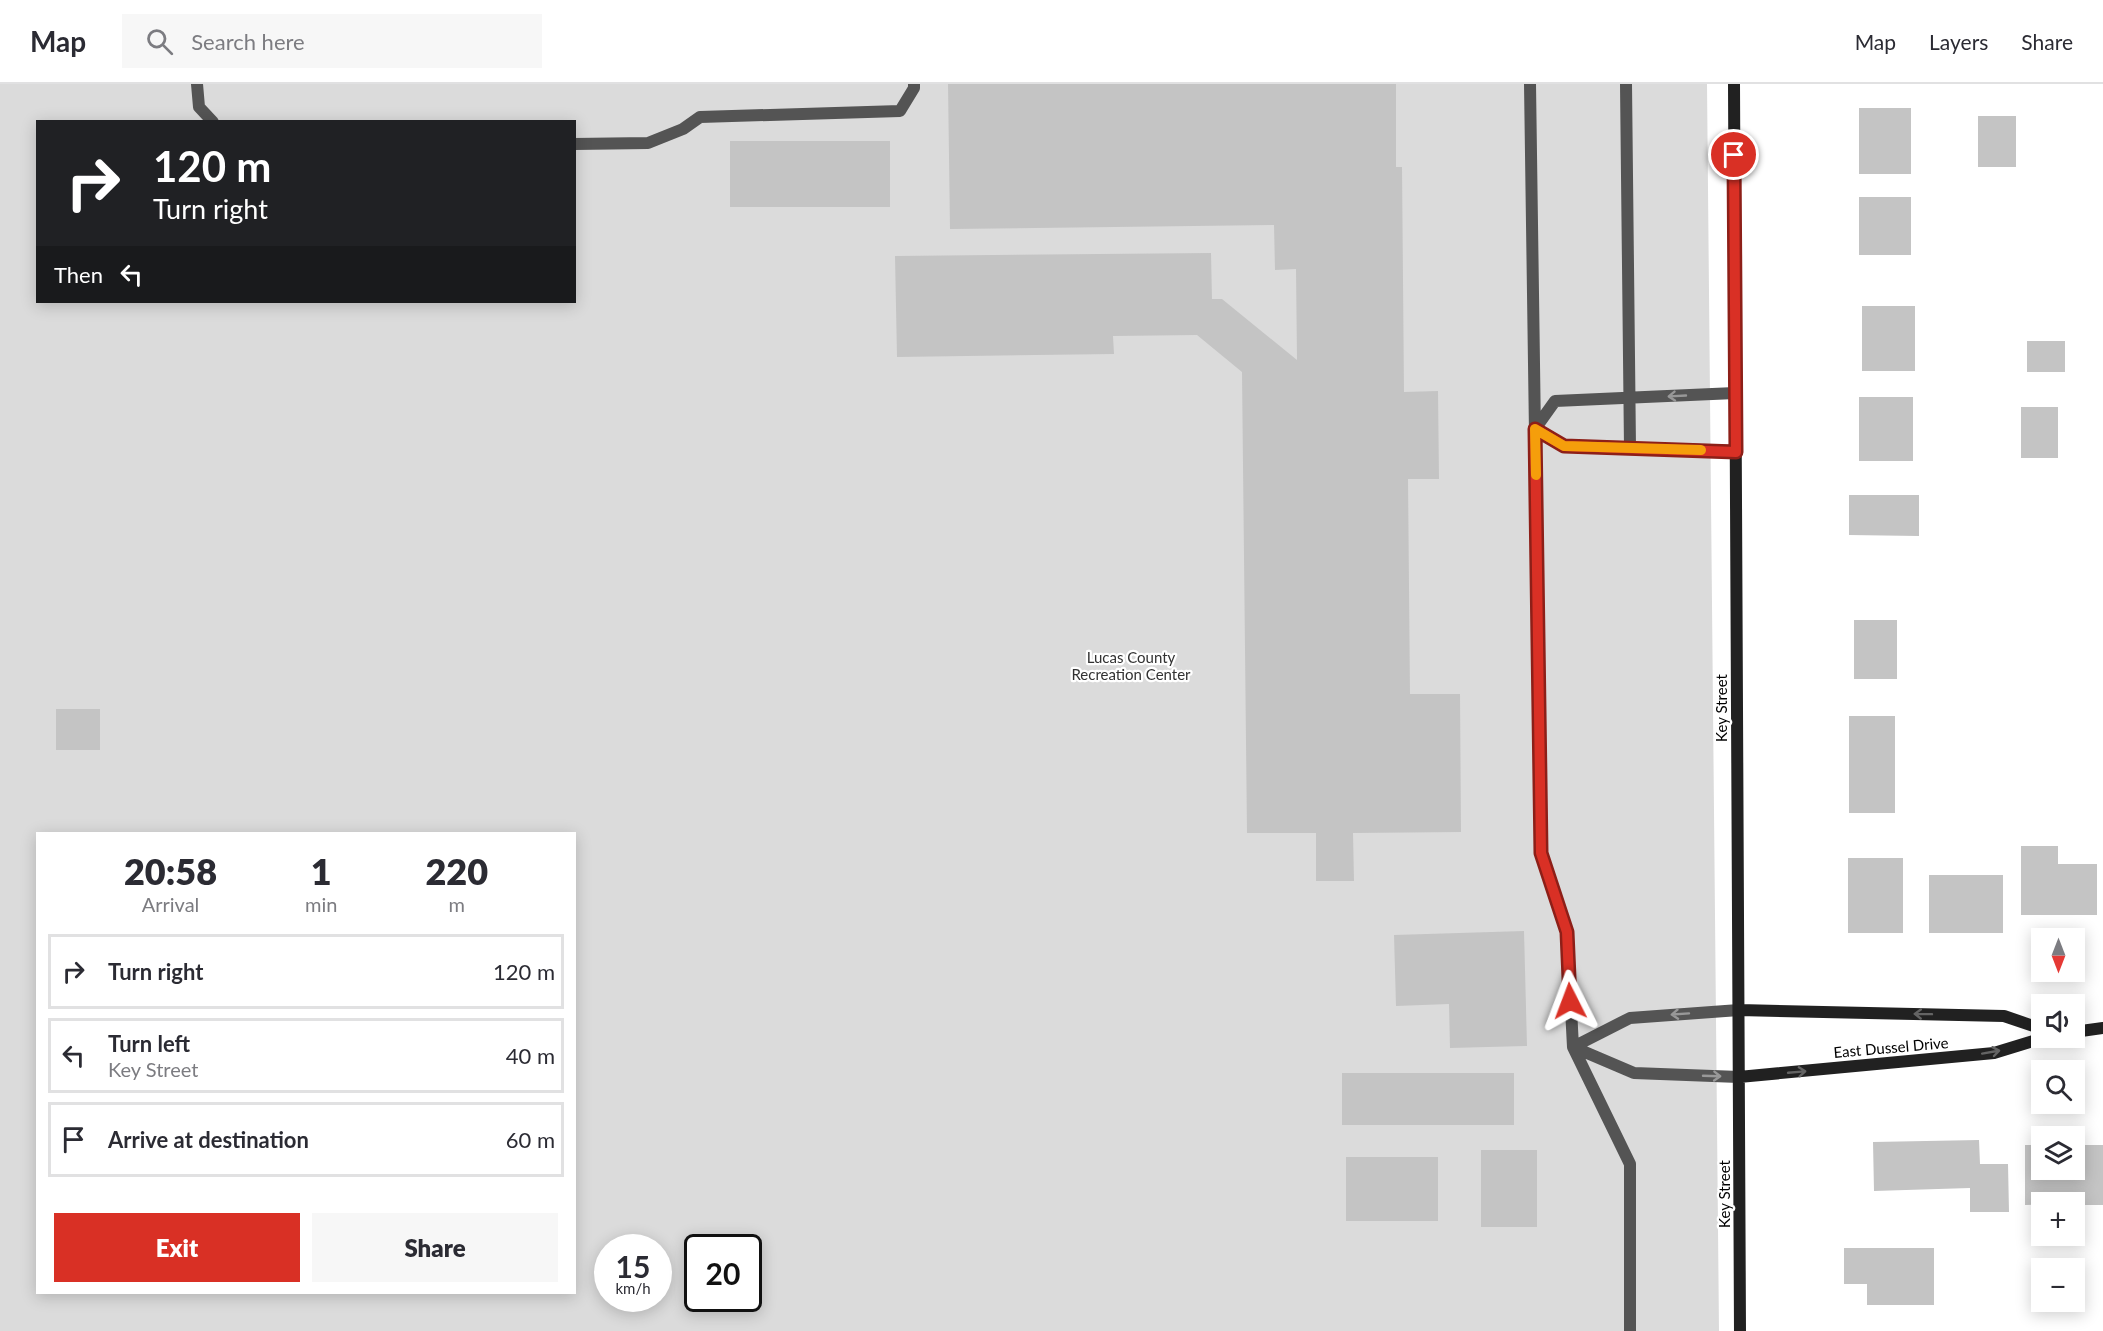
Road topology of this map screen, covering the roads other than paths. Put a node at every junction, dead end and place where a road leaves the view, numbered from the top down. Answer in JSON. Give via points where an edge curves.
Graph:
{"nodes":[{"id":1,"x":197,"y":84,"type":"edge"},
{"id":2,"x":914,"y":84,"type":"edge"},
{"id":3,"x":1530,"y":84,"type":"edge"},
{"id":4,"x":1626,"y":84,"type":"edge"},
{"id":5,"x":1734,"y":84,"type":"edge"},
{"id":6,"x":211,"y":120,"type":"edge"},
{"id":7,"x":576,"y":144,"type":"edge"},
{"id":8,"x":1736,"y":393,"type":"junction"},
{"id":9,"x":1630,"y":398,"type":"junction"},
{"id":10,"x":1535,"y":429,"type":"junction"},
{"id":11,"x":1630,"y":448,"type":"junction"},
{"id":12,"x":1736,"y":452,"type":"junction"},
{"id":13,"x":1739,"y":1010,"type":"junction"},
{"id":14,"x":2031,"y":1025,"type":"edge"},
{"id":15,"x":2103,"y":1028,"type":"edge"},
{"id":16,"x":2085,"y":1030,"type":"edge"},
{"id":17,"x":2031,"y":1042,"type":"edge"},
{"id":18,"x":1573,"y":1047,"type":"junction"},
{"id":19,"x":1739,"y":1077,"type":"junction"},
{"id":20,"x":1630,"y":1331,"type":"edge"},
{"id":21,"x":1740,"y":1331,"type":"edge"}],
"edges":[{"from":1,"to":6,"type":"lane","via":[[199,107]]},
{"from":2,"to":7,"type":"lane","via":[[900,111],[700,117],[683,129],[648,143]]},
{"from":3,"to":10,"type":"lane"},
{"from":4,"to":9,"type":"lane"},
{"from":5,"to":8,"type":"street","name":"Key Street"},
{"from":8,"to":9,"type":"lane","one_way":true},
{"from":8,"to":12,"type":"street","name":"Key Street"},
{"from":9,"to":10,"type":"lane","via":[[1555,401]]},
{"from":9,"to":11,"type":"lane"},
{"from":10,"to":11,"type":"lane","via":[[1564,446]]},
{"from":10,"to":18,"type":"lane","via":[[1541,853],[1567,932]]},
{"from":11,"to":12,"type":"lane"},
{"from":12,"to":13,"type":"street","name":"Key Street"},
{"from":14,"to":13,"type":"street","name":"East Dussel Drive","one_way":true,"via":[[2004,1016]]},
{"from":13,"to":18,"type":"lane","one_way":true,"via":[[1630,1018]]},
{"from":13,"to":19,"type":"street","name":"Key Street"},
{"from":15,"to":16,"type":"street"},
{"from":19,"to":17,"type":"street","name":"East Dussel Drive","one_way":true,"via":[[1994,1053]]},
{"from":18,"to":19,"type":"lane","one_way":true,"via":[[1634,1073]]},
{"from":18,"to":20,"type":"lane","via":[[1630,1164]]},
{"from":19,"to":21,"type":"street","name":"Key Street"}]}
